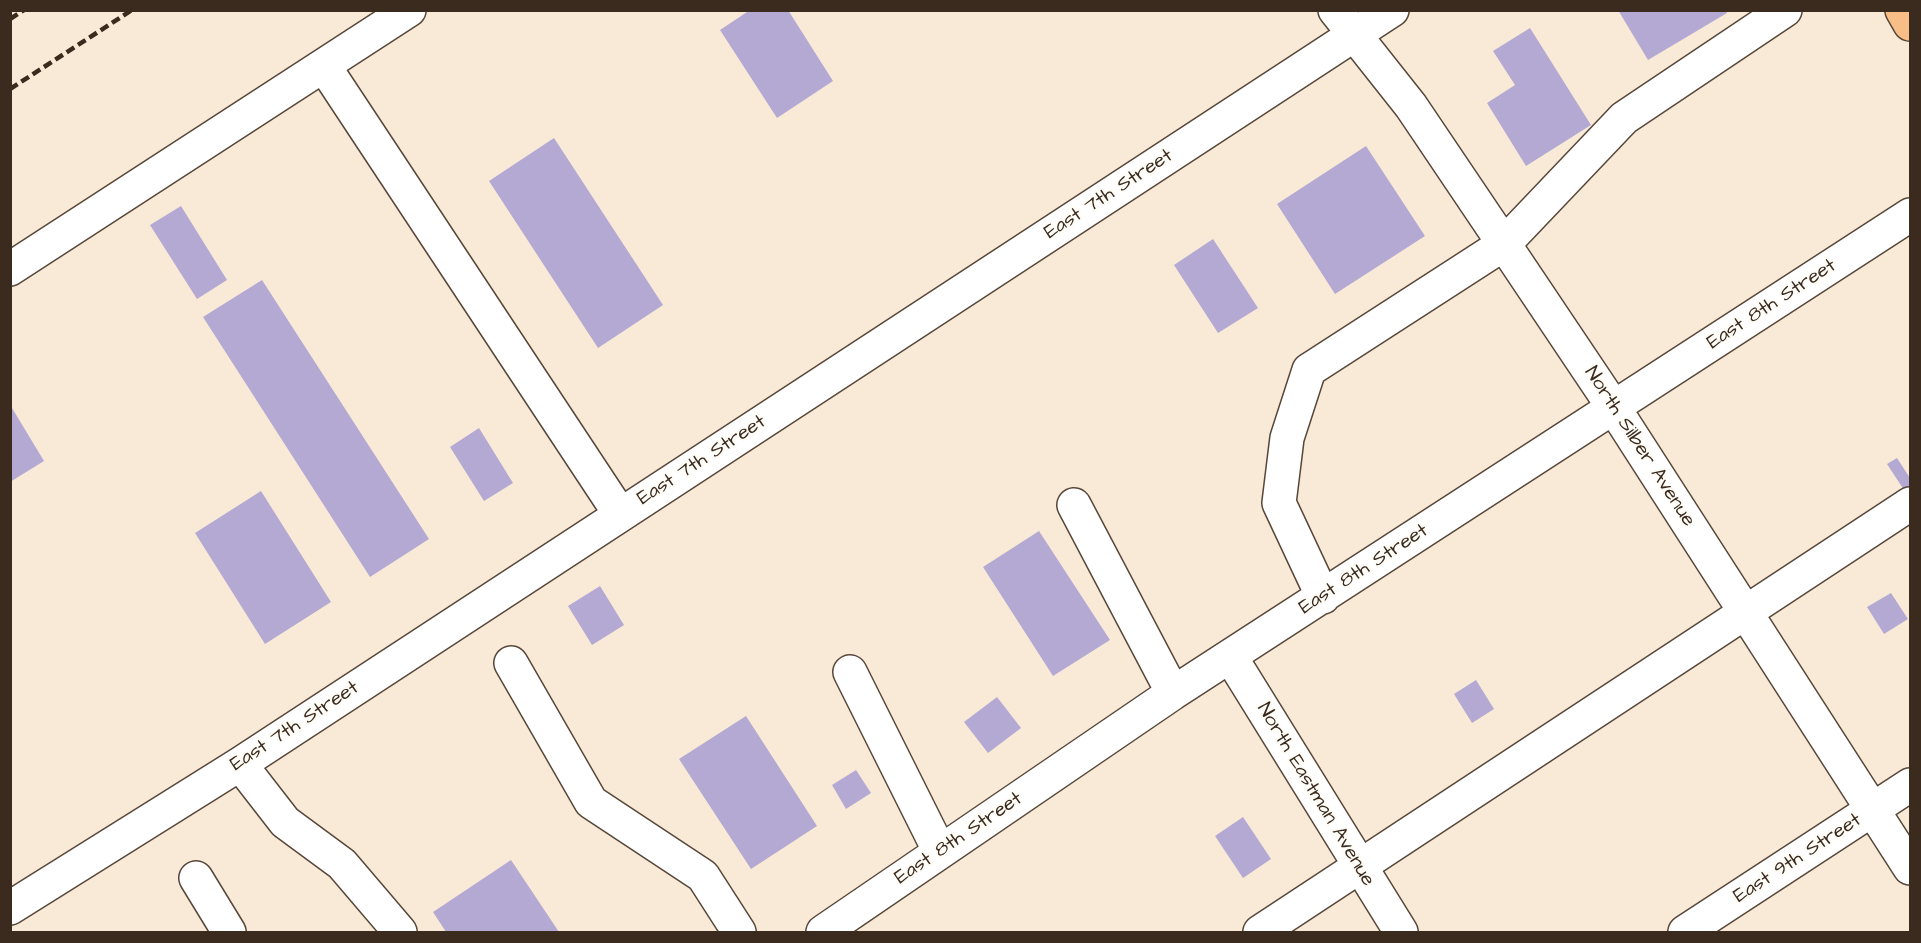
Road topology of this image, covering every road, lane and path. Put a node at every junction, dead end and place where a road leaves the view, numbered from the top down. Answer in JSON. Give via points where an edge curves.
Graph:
{"nodes":[{"id":1,"x":409,"y":10,"type":"edge"},
{"id":2,"x":1392,"y":10,"type":"edge"},
{"id":3,"x":1785,"y":10,"type":"edge"},
{"id":4,"x":1902,"y":10,"type":"edge"},
{"id":5,"x":1345,"y":23,"type":"edge"},
{"id":6,"x":1911,"y":24,"type":"edge"},
{"id":7,"x":324,"y":66,"type":"junction"},
{"id":8,"x":1911,"y":215,"type":"edge"},
{"id":9,"x":1504,"y":244,"type":"junction"},
{"id":10,"x":10,"y":269,"type":"edge"},
{"id":11,"x":1614,"y":408,"type":"junction"},
{"id":12,"x":1911,"y":504,"type":"edge"},
{"id":13,"x":1074,"y":505,"type":"dead end"},
{"id":14,"x":620,"y":514,"type":"junction"},
{"id":15,"x":1323,"y":597,"type":"junction"},
{"id":16,"x":1746,"y":612,"type":"junction"},
{"id":17,"x":1230,"y":656,"type":"junction"},
{"id":18,"x":511,"y":663,"type":"dead end"},
{"id":19,"x":850,"y":672,"type":"dead end"},
{"id":20,"x":1173,"y":693,"type":"junction"},
{"id":21,"x":240,"y":764,"type":"junction"},
{"id":22,"x":1911,"y":785,"type":"edge"},
{"id":23,"x":1873,"y":809,"type":"junction"},
{"id":24,"x":940,"y":852,"type":"junction"},
{"id":25,"x":1358,"y":868,"type":"junction"},
{"id":26,"x":1911,"y":868,"type":"edge"},
{"id":27,"x":196,"y":878,"type":"dead end"},
{"id":28,"x":10,"y":909,"type":"edge"},
{"id":29,"x":858,"y":923,"type":"edge"},
{"id":30,"x":229,"y":933,"type":"edge"},
{"id":31,"x":400,"y":933,"type":"edge"},
{"id":32,"x":739,"y":933,"type":"edge"},
{"id":33,"x":823,"y":933,"type":"edge"},
{"id":34,"x":1260,"y":933,"type":"edge"},
{"id":35,"x":1401,"y":933,"type":"edge"},
{"id":36,"x":1685,"y":933,"type":"edge"}],
"edges":[{"from":1,"to":7,"type":"street"},
{"from":2,"to":5,"type":"street","name":"East 7th Street"},
{"from":3,"to":9,"type":"street","via":[[1624,118]]},
{"from":4,"to":6,"type":"main road"},
{"from":5,"to":9,"type":"street","name":"North Silber Avenue","via":[[1411,106]]},
{"from":5,"to":14,"type":"street","name":"East 7th Street"},
{"from":7,"to":10,"type":"street"},
{"from":7,"to":14,"type":"street"},
{"from":8,"to":11,"type":"street","name":"East 8th Street"},
{"from":9,"to":11,"type":"street","name":"North Silber Avenue"},
{"from":9,"to":15,"type":"street","via":[[1309,370],[1287,438],[1280,503]]},
{"from":11,"to":15,"type":"street","name":"East 8th Street"},
{"from":11,"to":16,"type":"street","name":"North Silber Avenue"},
{"from":12,"to":16,"type":"street"},
{"from":13,"to":20,"type":"street"},
{"from":14,"to":21,"type":"street","name":"East 7th Street"},
{"from":15,"to":17,"type":"street","name":"East 8th Street"},
{"from":16,"to":23,"type":"street","name":"North Silber Avenue"},
{"from":16,"to":25,"type":"street"},
{"from":17,"to":20,"type":"street","name":"East 8th Street"},
{"from":17,"to":25,"type":"street","name":"North Eastman Avenue"},
{"from":18,"to":32,"type":"street","via":[[591,802],[704,876]]},
{"from":19,"to":24,"type":"street"},
{"from":20,"to":24,"type":"street","name":"East 8th Street"},
{"from":21,"to":28,"type":"street","name":"East 7th Street"},
{"from":21,"to":31,"type":"street","via":[[285,822],[342,864]]},
{"from":22,"to":23,"type":"street","name":"East 9th Street"},
{"from":23,"to":26,"type":"street","name":"North Silber Avenue"},
{"from":23,"to":36,"type":"street","name":"East 9th Street"},
{"from":24,"to":29,"type":"street","name":"East 8th Street"},
{"from":25,"to":34,"type":"street"},
{"from":25,"to":35,"type":"street","name":"North Eastman Avenue"},
{"from":27,"to":30,"type":"street"},
{"from":29,"to":33,"type":"street","name":"East 8th Street"}]}
